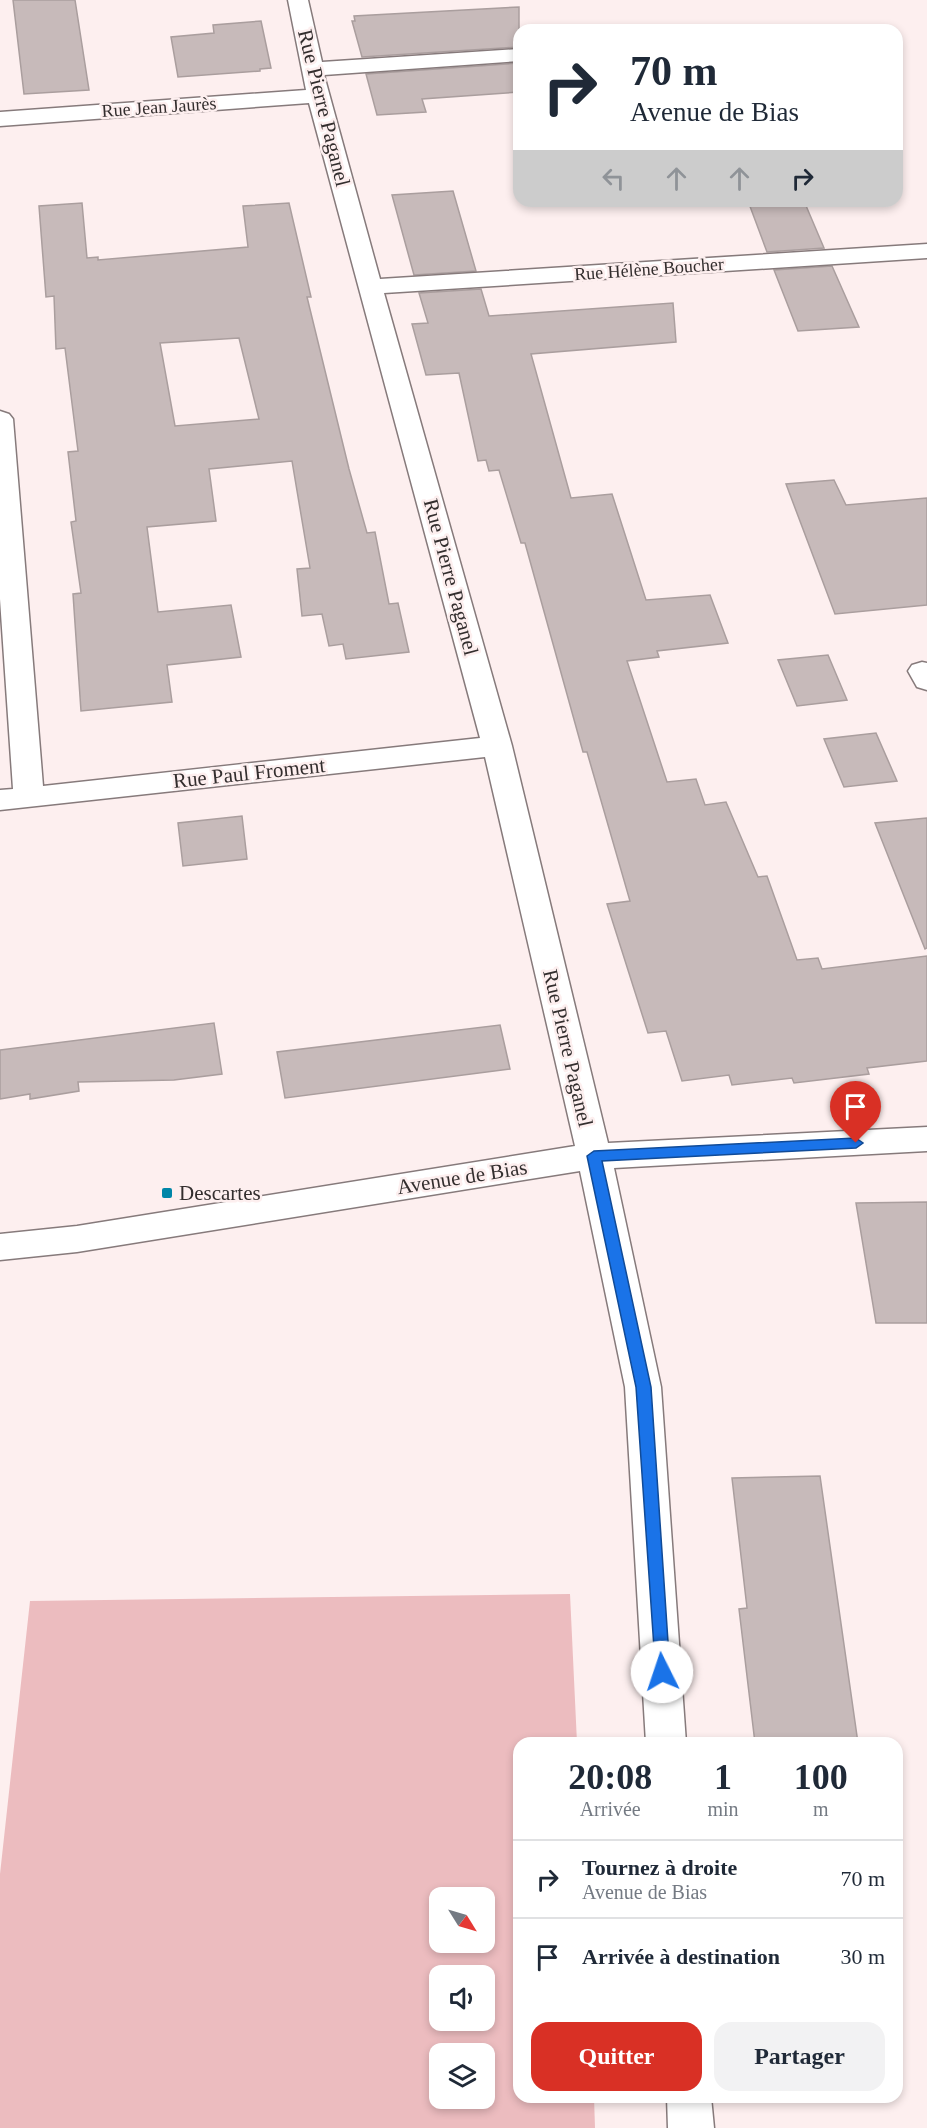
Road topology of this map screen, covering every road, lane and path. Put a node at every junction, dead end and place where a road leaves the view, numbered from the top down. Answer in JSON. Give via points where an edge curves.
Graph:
{"nodes":[{"id":1,"x":298,"y":0,"type":"edge"},
{"id":2,"x":513,"y":55,"type":"edge"},
{"id":3,"x":313,"y":69,"type":"junction"},
{"id":4,"x":318,"y":96,"type":"junction"},
{"id":5,"x":0,"y":119,"type":"edge"},
{"id":6,"x":927,"y":251,"type":"edge"},
{"id":7,"x":371,"y":287,"type":"junction"},
{"id":8,"x":0,"y":419,"type":"edge"},
{"id":9,"x":497,"y":746,"type":"junction"},
{"id":10,"x":29,"y":796,"type":"junction"},
{"id":11,"x":0,"y":800,"type":"edge"},
{"id":12,"x":927,"y":1139,"type":"edge"},
{"id":13,"x":594,"y":1156,"type":"junction"},
{"id":14,"x":0,"y":1247,"type":"edge"},
{"id":15,"x":666,"y":1737,"type":"edge"},
{"id":16,"x":689,"y":2103,"type":"edge"},
{"id":17,"x":691,"y":2128,"type":"edge"}],
"edges":[{"from":1,"to":3,"type":"street","name":"Rue Pierre Paganel"},
{"from":2,"to":3,"type":"street"},
{"from":3,"to":4,"type":"street","name":"Rue Pierre Paganel"},
{"from":4,"to":5,"type":"street","name":"Rue Jean Jaurès"},
{"from":4,"to":7,"type":"street","name":"Rue Pierre Paganel"},
{"from":6,"to":7,"type":"street","name":"Rue Hélène Boucher"},
{"from":7,"to":9,"type":"street","name":"Rue Pierre Paganel"},
{"from":8,"to":10,"type":"street"},
{"from":9,"to":10,"type":"street","name":"Rue Paul Froment"},
{"from":9,"to":13,"type":"street","name":"Rue Pierre Paganel"},
{"from":10,"to":11,"type":"street","name":"Rue Paul Froment"},
{"from":12,"to":13,"type":"street","name":"Avenue de Bias"},
{"from":13,"to":14,"type":"street","name":"Avenue de Bias","via":[[77,1239]]},
{"from":13,"to":15,"type":"street","name":"Rue Pierre Paganel","via":[[644,1387]]},
{"from":16,"to":17,"type":"street"}]}
